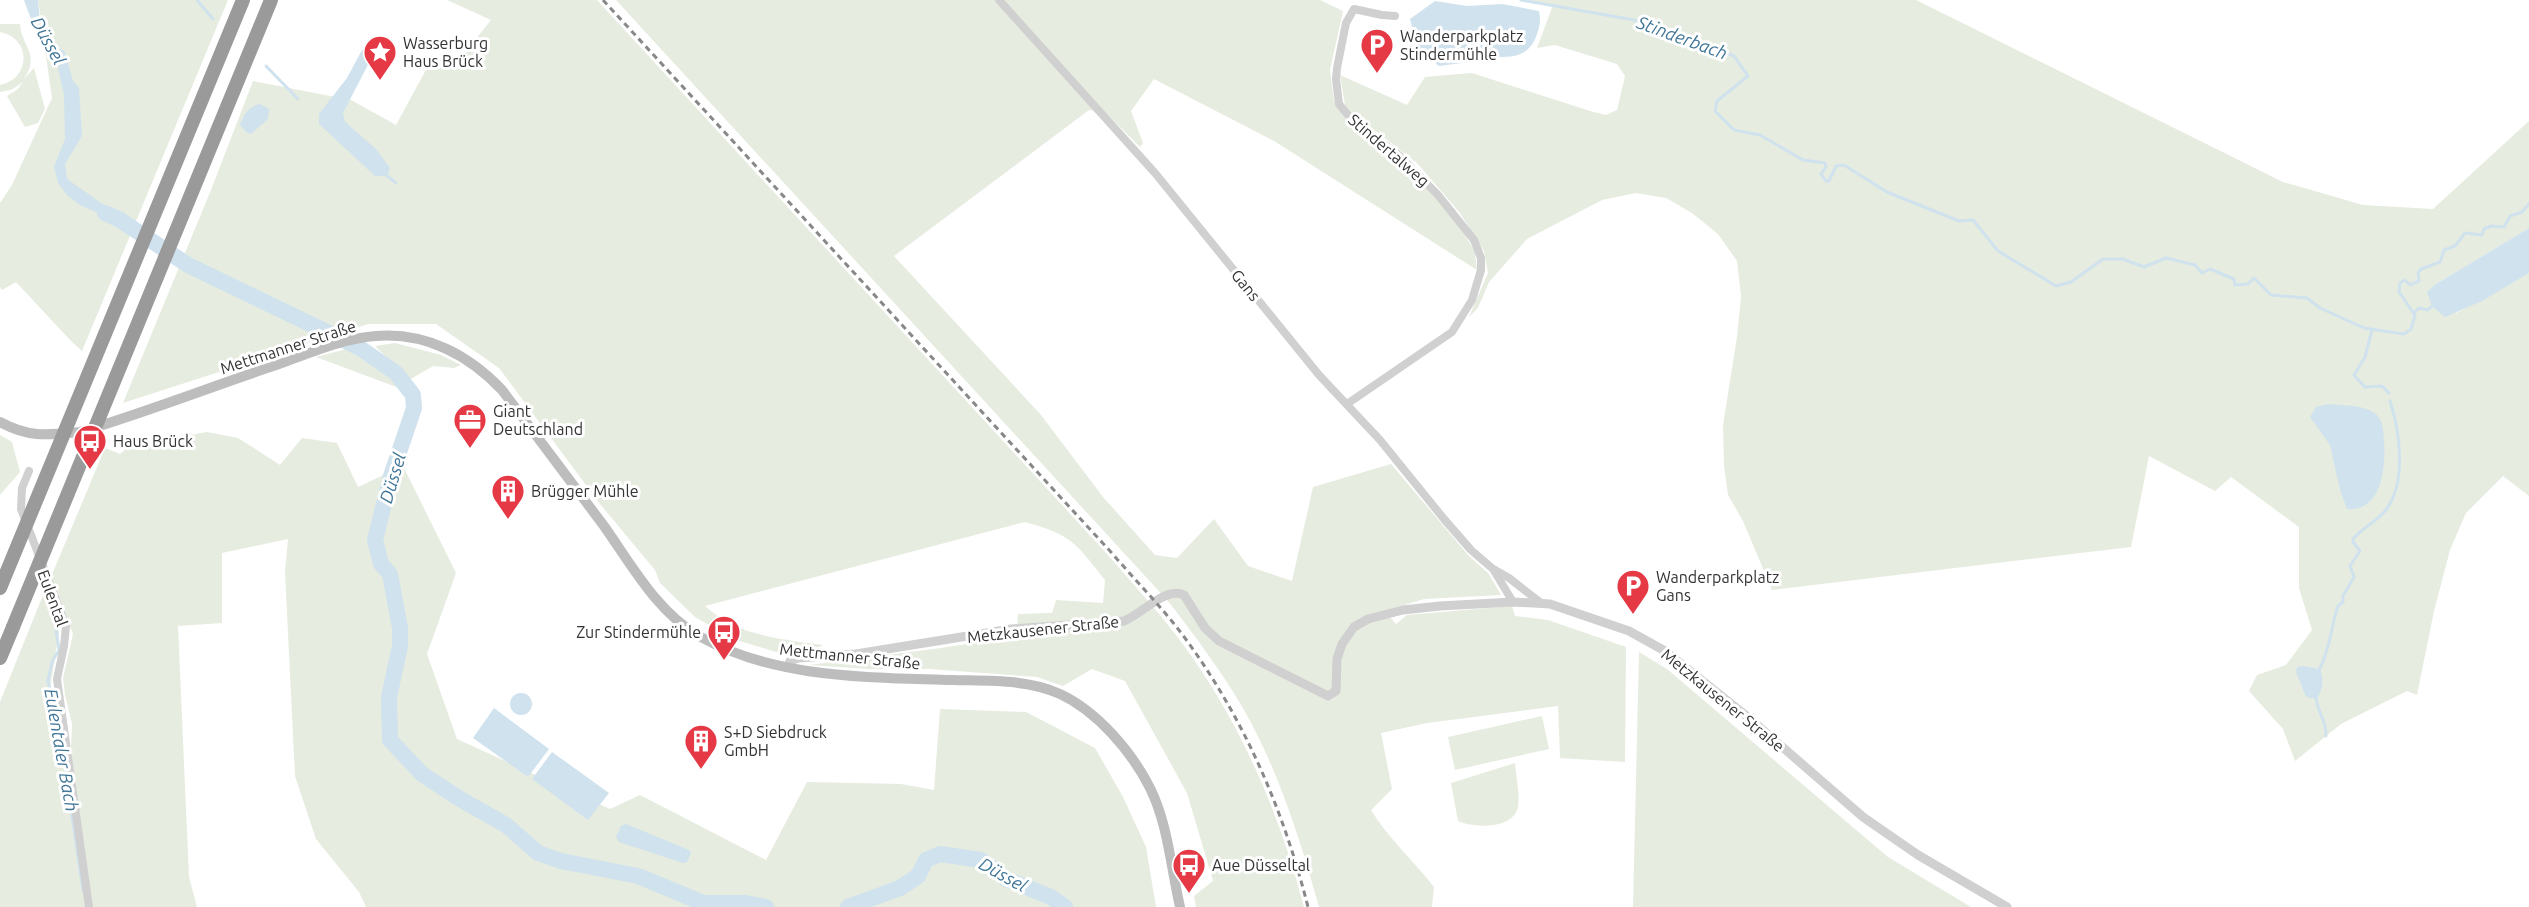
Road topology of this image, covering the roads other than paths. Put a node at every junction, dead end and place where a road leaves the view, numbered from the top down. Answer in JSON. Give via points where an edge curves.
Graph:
{"nodes":[{"id":1,"x":243,"y":0,"type":"edge"},
{"id":2,"x":271,"y":0,"type":"edge"},
{"id":3,"x":999,"y":0,"type":"edge"},
{"id":4,"x":1395,"y":16,"type":"dead end"},
{"id":5,"x":1347,"y":404,"type":"junction"},
{"id":6,"x":0,"y":422,"type":"edge"},
{"id":7,"x":98,"y":426,"type":"junction"},
{"id":8,"x":101,"y":448,"type":"dead end"},
{"id":9,"x":29,"y":471,"type":"dead end"},
{"id":10,"x":1493,"y":569,"type":"junction"},
{"id":11,"x":0,"y":588,"type":"edge"},
{"id":12,"x":1513,"y":602,"type":"junction"},
{"id":13,"x":1541,"y":603,"type":"junction"},
{"id":14,"x":0,"y":658,"type":"edge"},
{"id":15,"x":788,"y":667,"type":"junction"},
{"id":16,"x":89,"y":907,"type":"edge"},
{"id":17,"x":1180,"y":907,"type":"edge"},
{"id":18,"x":2007,"y":907,"type":"edge"}],
"edges":[{"from":1,"to":11,"type":"highway","bridge":true},
{"from":2,"to":14,"type":"highway","bridge":true},
{"from":3,"to":5,"type":"street","name":"Gans","via":[[1155,173],[1318,375]]},
{"from":4,"to":5,"type":"street","name":"Stindertalweg","via":[[1354,9],[1349,15],[1336,79],[1339,104],[1438,195],[1474,240],[1481,270],[1472,300],[1452,332]]},
{"from":5,"to":10,"type":"street","name":"Gans","via":[[1471,550]]},
{"from":6,"to":7,"type":"main road","name":"Mettmanner Straße","via":[[42,436]]},
{"from":7,"to":8,"type":"street"},
{"from":7,"to":15,"type":"main road","name":"Mettmanner Straße","via":[[329,347],[365,338],[396,336],[428,341],[476,365],[502,390],[662,605],[697,634],[727,650]]},
{"from":9,"to":16,"type":"street","name":"Eulental","via":[[22,488],[21,509],[66,626],[57,679]]},
{"from":10,"to":12,"type":"street","name":"Gans"},
{"from":10,"to":13,"type":"street","name":"Gans"},
{"from":12,"to":13,"type":"street","name":"Metzkausener Straße"},
{"from":12,"to":15,"type":"street","name":"Metzkausener Straße","via":[[1403,610],[1368,619],[1354,627],[1342,644],[1337,659],[1337,685],[1333,695],[1328,696],[1224,645],[1205,628],[1184,595],[1173,592],[1124,621],[1011,629],[856,654],[798,658],[790,661]]},
{"from":13,"to":18,"type":"street","name":"Metzkausener Straße","via":[[1629,631],[1665,651],[1863,817],[1918,855]]},
{"from":15,"to":17,"type":"main road","name":"Mettmanner Straße","via":[[894,678],[1002,682],[1058,693],[1075,702],[1107,730],[1151,789]]}]}
